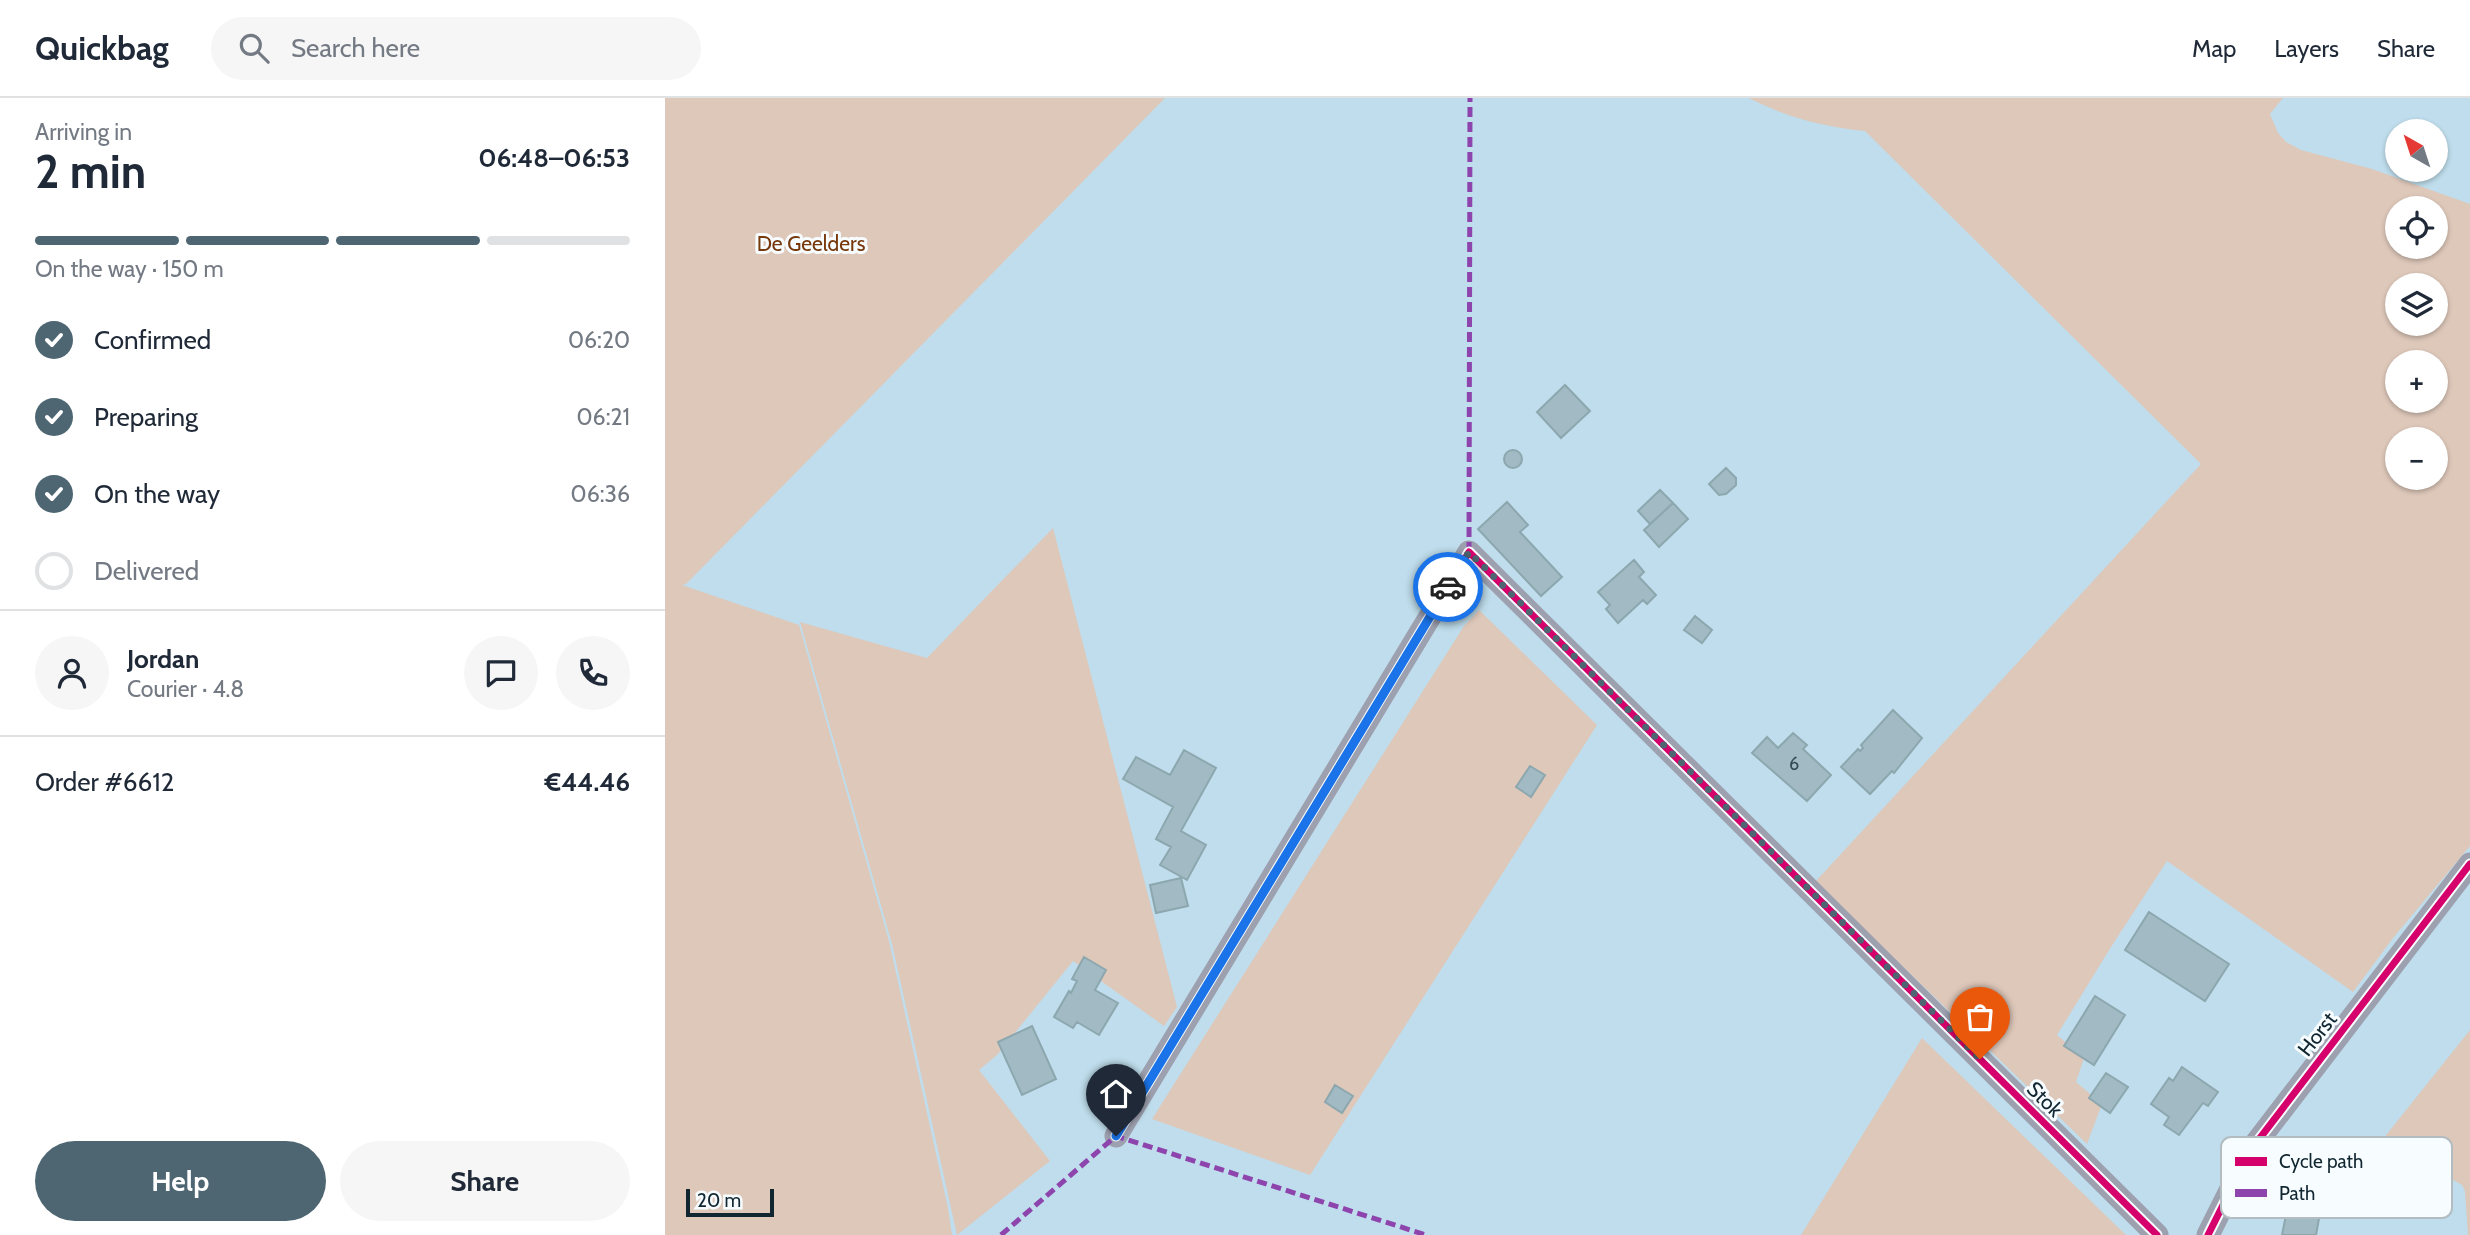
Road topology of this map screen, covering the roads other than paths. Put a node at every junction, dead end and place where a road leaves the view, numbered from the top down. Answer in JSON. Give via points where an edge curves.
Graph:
{"nodes":[{"id":1,"x":2470,"y":864,"type":"edge"},
{"id":2,"x":1116,"y":1136,"type":"dead end"},
{"id":3,"x":2261,"y":1137,"type":"edge"},
{"id":4,"x":2221,"y":1209,"type":"edge"},
{"id":5,"x":2157,"y":1235,"type":"edge"},
{"id":6,"x":2208,"y":1235,"type":"edge"}],
"edges":[{"from":1,"to":3,"type":"street","name":"Horst"},
{"from":2,"to":5,"type":"street","name":"Stok","via":[[1469,552]]},
{"from":4,"to":6,"type":"street","name":"Horst"}]}
